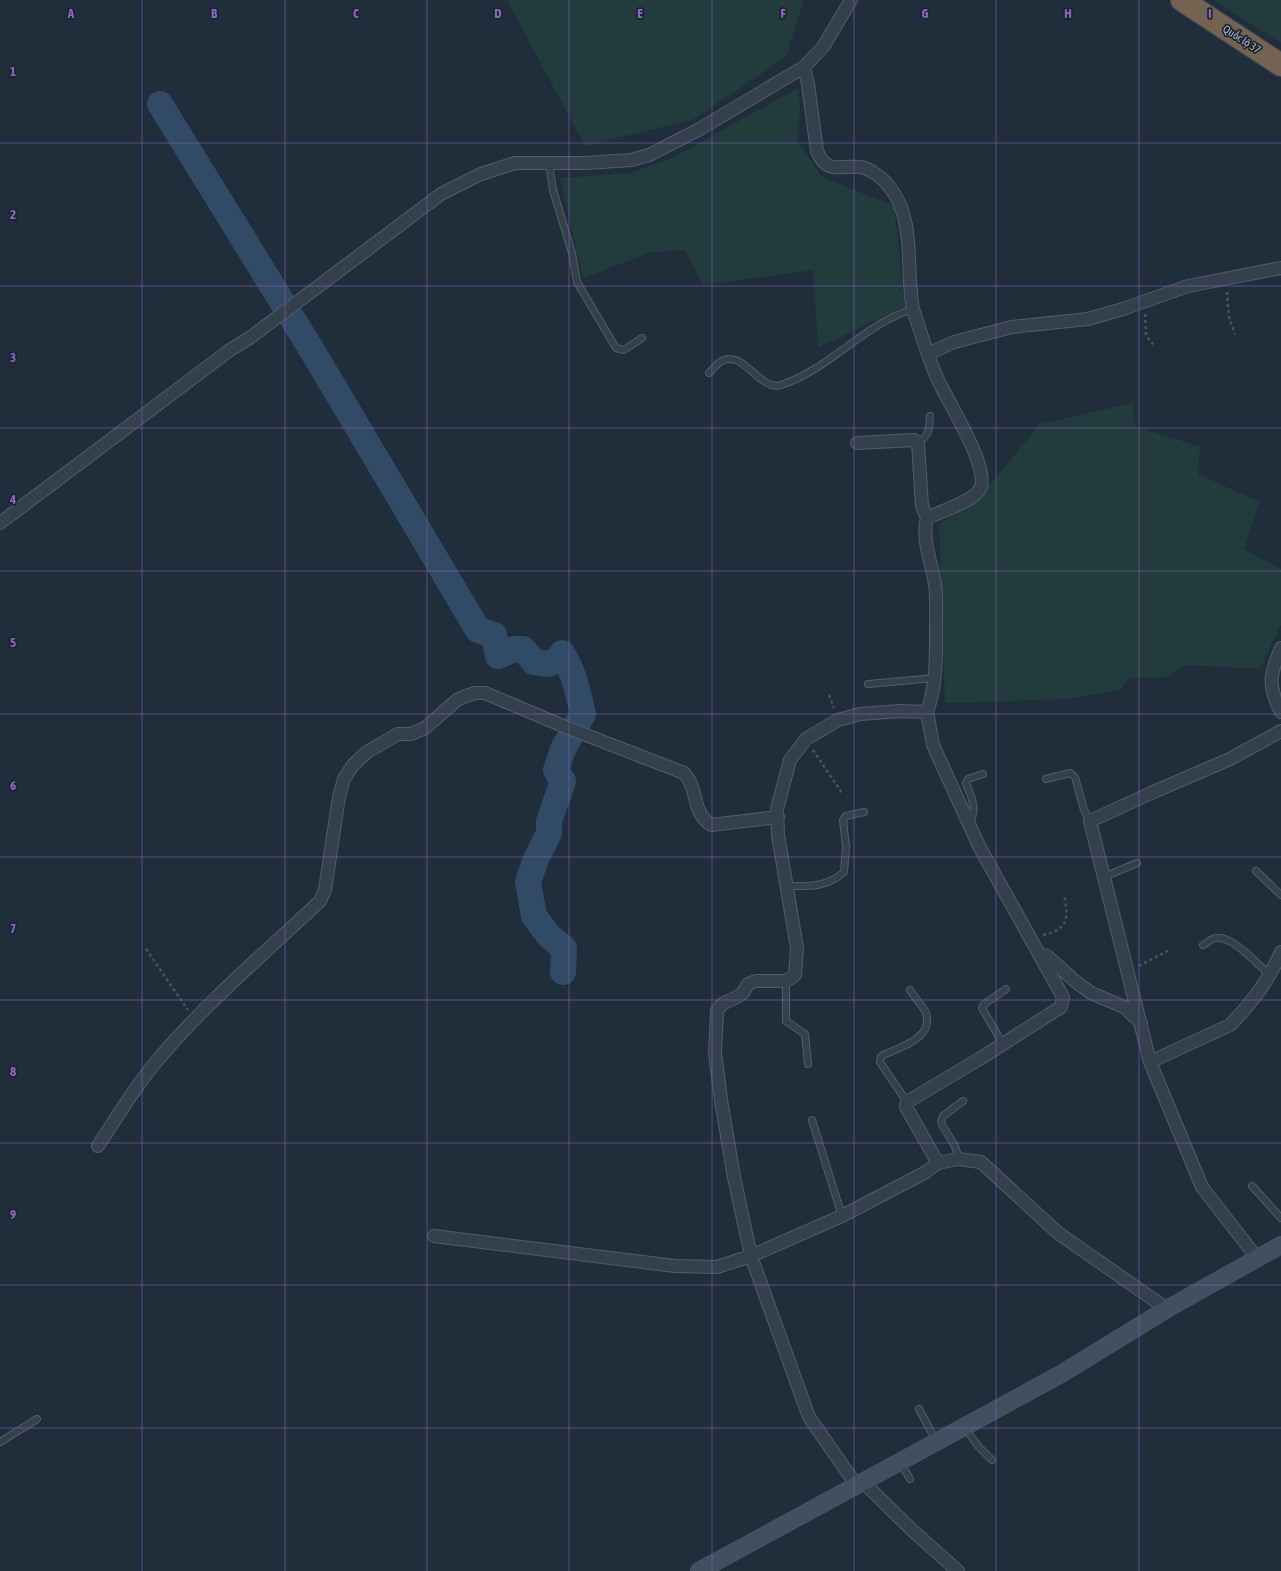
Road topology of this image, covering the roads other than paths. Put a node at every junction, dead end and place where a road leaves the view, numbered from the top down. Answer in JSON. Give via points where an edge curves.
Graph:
{"nodes":[{"id":1,"x":851,"y":0,"type":"edge"},
{"id":2,"x":1182,"y":0,"type":"edge"},
{"id":3,"x":1281,"y":64,"type":"edge"},
{"id":4,"x":804,"y":67,"type":"junction"},
{"id":5,"x":549,"y":163,"type":"junction"},
{"id":6,"x":1281,"y":268,"type":"edge"},
{"id":7,"x":913,"y":309,"type":"junction"},
{"id":8,"x":642,"y":338,"type":"dead end"},
{"id":9,"x":928,"y":354,"type":"junction"},
{"id":10,"x":709,"y":373,"type":"dead end"},
{"id":11,"x":930,"y":416,"type":"dead end"},
{"id":12,"x":857,"y":443,"type":"dead end"},
{"id":13,"x":918,"y":443,"type":"junction"},
{"id":14,"x":927,"y":518,"type":"junction"},
{"id":15,"x":0,"y":523,"type":"edge"},
{"id":16,"x":1281,"y":648,"type":"edge"},
{"id":17,"x":935,"y":678,"type":"junction"},
{"id":18,"x":868,"y":684,"type":"dead end"},
{"id":19,"x":927,"y":712,"type":"junction"},
{"id":20,"x":1281,"y":712,"type":"edge"},
{"id":21,"x":1281,"y":731,"type":"edge"},
{"id":22,"x":983,"y":774,"type":"dead end"},
{"id":23,"x":1046,"y":779,"type":"dead end"},
{"id":24,"x":864,"y":812,"type":"dead end"},
{"id":25,"x":778,"y":817,"type":"junction"},
{"id":26,"x":1090,"y":821,"type":"junction"},
{"id":27,"x":969,"y":824,"type":"junction"},
{"id":28,"x":1137,"y":864,"type":"dead end"},
{"id":29,"x":1256,"y":871,"type":"dead end"},
{"id":30,"x":1104,"y":877,"type":"junction"},
{"id":31,"x":786,"y":886,"type":"junction"},
{"id":32,"x":1281,"y":895,"type":"edge"},
{"id":33,"x":1203,"y":945,"type":"dead end"},
{"id":34,"x":1281,"y":952,"type":"edge"},
{"id":35,"x":1041,"y":954,"type":"junction"},
{"id":36,"x":1269,"y":974,"type":"junction"},
{"id":37,"x":786,"y":981,"type":"junction"},
{"id":38,"x":1006,"y":989,"type":"dead end"},
{"id":39,"x":910,"y":990,"type":"dead end"},
{"id":40,"x":1141,"y":1023,"type":"junction"},
{"id":41,"x":1003,"y":1044,"type":"junction"},
{"id":42,"x":1150,"y":1062,"type":"junction"},
{"id":43,"x":808,"y":1064,"type":"dead end"},
{"id":44,"x":963,"y":1101,"type":"dead end"},
{"id":45,"x":907,"y":1102,"type":"junction"},
{"id":46,"x":812,"y":1120,"type":"dead end"},
{"id":47,"x":98,"y":1146,"type":"dead end"},
{"id":48,"x":958,"y":1159,"type":"junction"},
{"id":49,"x":938,"y":1164,"type":"junction"},
{"id":50,"x":1252,"y":1186,"type":"dead end"},
{"id":51,"x":842,"y":1216,"type":"junction"},
{"id":52,"x":1281,"y":1218,"type":"edge"},
{"id":53,"x":434,"y":1236,"type":"dead end"},
{"id":54,"x":1281,"y":1245,"type":"edge"},
{"id":55,"x":751,"y":1256,"type":"junction"},
{"id":56,"x":1257,"y":1258,"type":"junction"},
{"id":57,"x":1168,"y":1309,"type":"junction"},
{"id":58,"x":919,"y":1408,"type":"dead end"},
{"id":59,"x":37,"y":1419,"type":"dead end"},
{"id":60,"x":964,"y":1427,"type":"junction"},
{"id":61,"x":0,"y":1442,"type":"edge"},
{"id":62,"x":937,"y":1442,"type":"junction"},
{"id":63,"x":992,"y":1460,"type":"dead end"},
{"id":64,"x":900,"y":1462,"type":"junction"},
{"id":65,"x":910,"y":1479,"type":"dead end"},
{"id":66,"x":860,"y":1484,"type":"junction"},
{"id":67,"x":699,"y":1571,"type":"edge"},
{"id":68,"x":958,"y":1571,"type":"edge"}],
"edges":[{"from":1,"to":4,"type":"street","via":[[823,47]]},
{"from":2,"to":3,"type":"highway","name":"Quốc lộ 37"},
{"from":4,"to":5,"type":"street","via":[[698,130],[648,155],[631,160]]},
{"from":4,"to":7,"type":"street","via":[[820,159],[832,168],[866,169],[888,184],[896,196],[904,218],[910,249]]},
{"from":5,"to":8,"type":"lane","via":[[553,190],[572,253],[577,282],[584,296],[616,348],[624,350]]},
{"from":5,"to":15,"type":"street","via":[[515,163],[481,174],[441,194]]},
{"from":6,"to":9,"type":"street","via":[[1188,286],[1088,319],[1012,327],[954,342]]},
{"from":7,"to":9,"type":"street"},
{"from":7,"to":10,"type":"lane","via":[[895,315],[802,377],[778,386],[768,384],[737,361],[720,362]]},
{"from":9,"to":14,"type":"street","via":[[982,470],[982,479],[981,488],[974,496]]},
{"from":11,"to":13,"type":"lane","via":[[927,436]]},
{"from":12,"to":13,"type":"street","via":[[914,440]]},
{"from":13,"to":14,"type":"street","via":[[922,506]]},
{"from":14,"to":17,"type":"street","via":[[926,537],[936,594]]},
{"from":16,"to":20,"type":"street","via":[[1271,673],[1271,686]]},
{"from":17,"to":18,"type":"lane"},
{"from":17,"to":19,"type":"street"},
{"from":19,"to":25,"type":"street","via":[[900,711],[855,716],[838,720],[806,739],[790,760],[780,794]]},
{"from":19,"to":27,"type":"street","via":[[933,745]]},
{"from":21,"to":26,"type":"street","via":[[1230,759]]},
{"from":22,"to":27,"type":"lane","via":[[968,779],[966,783],[975,809]]},
{"from":23,"to":26,"type":"lane","via":[[1070,773],[1075,777],[1084,810]]},
{"from":24,"to":31,"type":"lane","via":[[846,816],[843,820],[846,847],[844,872],[835,881],[816,886]]},
{"from":25,"to":31,"type":"street","via":[[778,835]]},
{"from":25,"to":47,"type":"street","via":[[711,825],[704,820],[697,807],[691,780],[684,773],[485,693],[475,693],[457,700],[425,728],[411,734],[398,734],[367,752],[353,765],[344,779],[339,797],[325,890],[320,901],[161,1056]]},
{"from":26,"to":30,"type":"street"},
{"from":27,"to":35,"type":"street"},
{"from":28,"to":30,"type":"lane"},
{"from":29,"to":32,"type":"lane"},
{"from":30,"to":40,"type":"street"},
{"from":31,"to":37,"type":"street","via":[[797,948],[797,962],[795,975]]},
{"from":33,"to":36,"type":"lane","via":[[1216,938],[1224,938],[1247,953]]},
{"from":34,"to":36,"type":"street"},
{"from":35,"to":40,"type":"street","via":[[1047,956],[1091,993],[1124,1008]]},
{"from":35,"to":41,"type":"street","via":[[1064,1002],[1061,1007]]},
{"from":36,"to":42,"type":"street","via":[[1230,1025]]},
{"from":37,"to":43,"type":"lane","via":[[786,1021],[805,1034]]},
{"from":37,"to":55,"type":"street","via":[[756,981],[748,984],[743,993],[722,1004],[717,1011],[715,1053],[721,1100]]},
{"from":38,"to":41,"type":"lane","via":[[982,1008]]},
{"from":39,"to":45,"type":"lane","via":[[926,1013],[926,1028],[919,1038],[881,1056],[880,1062]]},
{"from":40,"to":42,"type":"street"},
{"from":41,"to":45,"type":"street"},
{"from":42,"to":56,"type":"street","via":[[1202,1187]]},
{"from":44,"to":48,"type":"lane","via":[[943,1116],[941,1122],[959,1153]]},
{"from":45,"to":49,"type":"street","via":[[906,1107]]},
{"from":46,"to":51,"type":"lane"},
{"from":48,"to":49,"type":"street"},
{"from":48,"to":57,"type":"street","via":[[981,1162],[1058,1233]]},
{"from":49,"to":51,"type":"street"},
{"from":50,"to":52,"type":"lane"},
{"from":51,"to":55,"type":"street"},
{"from":53,"to":55,"type":"street","via":[[675,1266],[717,1266]]},
{"from":54,"to":56,"type":"street"},
{"from":55,"to":66,"type":"street","via":[[810,1417]]},
{"from":56,"to":57,"type":"street"},
{"from":57,"to":60,"type":"street","via":[[1062,1374]]},
{"from":58,"to":62,"type":"lane"},
{"from":59,"to":61,"type":"lane"},
{"from":60,"to":62,"type":"street"},
{"from":60,"to":63,"type":"lane"},
{"from":62,"to":64,"type":"street"},
{"from":64,"to":65,"type":"lane"},
{"from":64,"to":66,"type":"street"},
{"from":66,"to":67,"type":"street"},
{"from":66,"to":68,"type":"street"}]}
